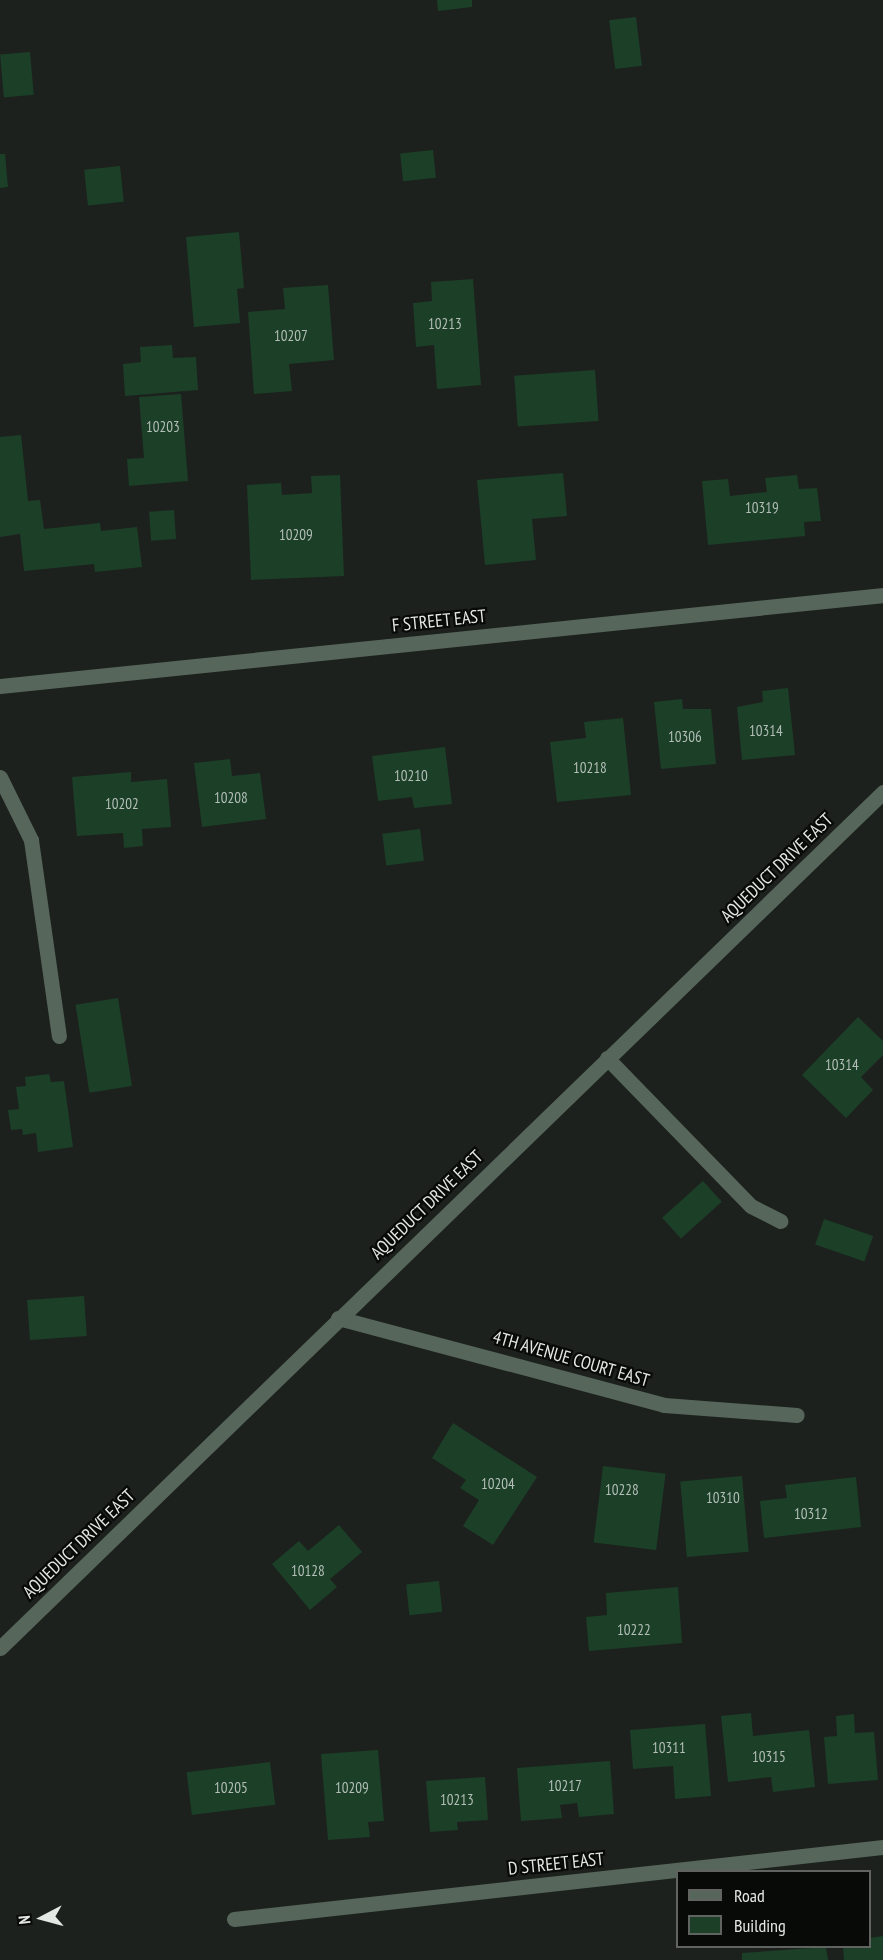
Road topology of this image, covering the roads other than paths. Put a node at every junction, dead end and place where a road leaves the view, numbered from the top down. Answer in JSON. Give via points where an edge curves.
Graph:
{"nodes":[{"id":1,"x":883,"y":595,"type":"edge"},
{"id":2,"x":0,"y":686,"type":"edge"},
{"id":3,"x":0,"y":777,"type":"edge"},
{"id":4,"x":883,"y":792,"type":"edge"},
{"id":5,"x":59,"y":1036,"type":"dead end"},
{"id":6,"x":607,"y":1058,"type":"junction"},
{"id":7,"x":780,"y":1221,"type":"dead end"},
{"id":8,"x":338,"y":1318,"type":"junction"},
{"id":9,"x":797,"y":1415,"type":"dead end"},
{"id":10,"x":0,"y":1648,"type":"edge"},
{"id":11,"x":883,"y":1848,"type":"edge"},
{"id":12,"x":682,"y":1870,"type":"edge"},
{"id":13,"x":676,"y":1871,"type":"edge"},
{"id":14,"x":234,"y":1919,"type":"dead end"}],
"edges":[{"from":1,"to":2,"type":"street","name":"F STREET EAST"},
{"from":3,"to":5,"type":"street","via":[[31,840]]},
{"from":4,"to":6,"type":"street","name":"AQUEDUCT DRIVE EAST"},
{"from":6,"to":7,"type":"street","via":[[751,1206]]},
{"from":6,"to":8,"type":"street","name":"AQUEDUCT DRIVE EAST"},
{"from":8,"to":9,"type":"street","name":"4TH AVENUE COURT EAST","via":[[664,1405]]},
{"from":8,"to":10,"type":"street","name":"AQUEDUCT DRIVE EAST"},
{"from":11,"to":12,"type":"street","name":"D STREET EAST"},
{"from":13,"to":14,"type":"street","name":"D STREET EAST"}]}
